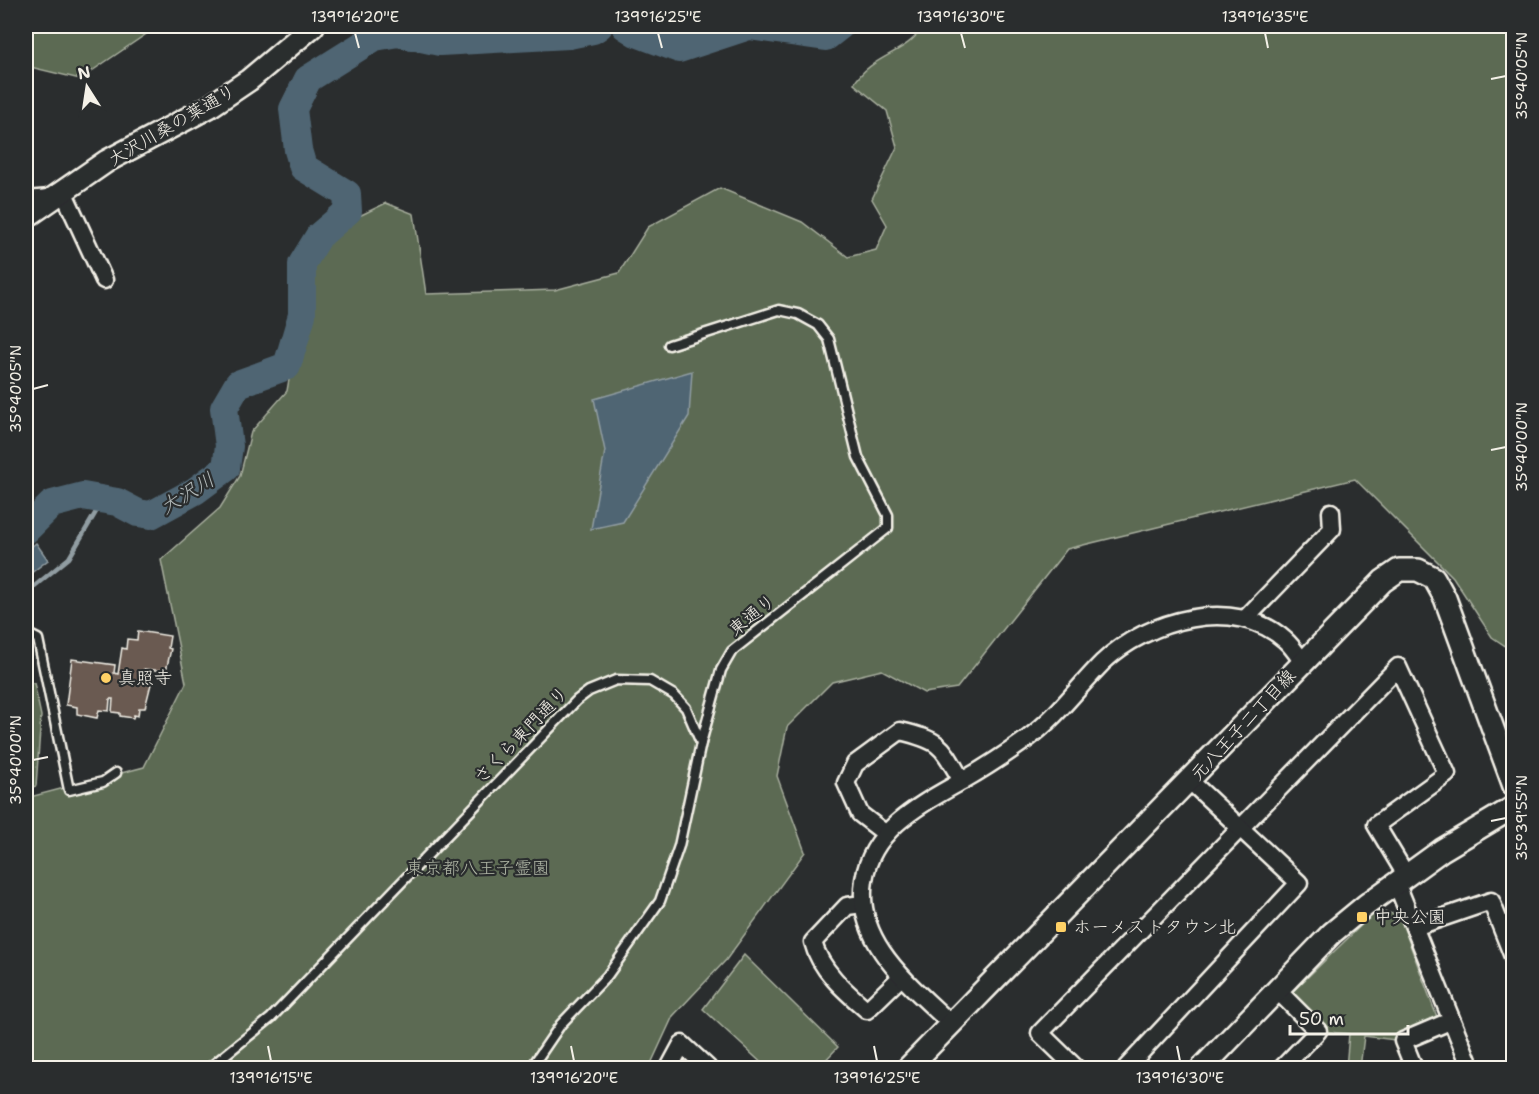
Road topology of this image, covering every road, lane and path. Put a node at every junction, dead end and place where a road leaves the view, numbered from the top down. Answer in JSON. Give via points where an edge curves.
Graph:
{"nodes":[{"id":1,"x":313,"y":26,"type":"edge"},
{"id":2,"x":57,"y":195,"type":"junction"},
{"id":3,"x":26,"y":200,"type":"edge"},
{"id":4,"x":26,"y":218,"type":"edge"},
{"id":5,"x":104,"y":280,"type":"dead end"},
{"id":6,"x":669,"y":345,"type":"dead end"},
{"id":7,"x":1331,"y":512,"type":"dead end"},
{"id":8,"x":1245,"y":619,"type":"junction"},
{"id":9,"x":26,"y":633,"type":"edge"},
{"id":10,"x":1302,"y":661,"type":"junction"},
{"id":11,"x":701,"y":743,"type":"junction"},
{"id":12,"x":116,"y":773,"type":"dead end"},
{"id":13,"x":962,"y":781,"type":"junction"},
{"id":14,"x":1190,"y":781,"type":"junction"},
{"id":15,"x":1514,"y":786,"type":"edge"},
{"id":16,"x":1514,"y":807,"type":"edge"},
{"id":17,"x":1242,"y":828,"type":"junction"},
{"id":18,"x":886,"y":834,"type":"junction"},
{"id":19,"x":1401,"y":879,"type":"junction"},
{"id":20,"x":863,"y":904,"type":"junction"},
{"id":21,"x":1415,"y":927,"type":"junction"},
{"id":22,"x":1514,"y":959,"type":"edge"},
{"id":23,"x":901,"y":977,"type":"junction"},
{"id":24,"x":1278,"y":991,"type":"junction"},
{"id":25,"x":1450,"y":1021,"type":"junction"},
{"id":26,"x":951,"y":1024,"type":"junction"},
{"id":27,"x":209,"y":1068,"type":"edge"},
{"id":28,"x":531,"y":1068,"type":"edge"},
{"id":29,"x":669,"y":1068,"type":"edge"},
{"id":30,"x":708,"y":1068,"type":"edge"},
{"id":31,"x":908,"y":1068,"type":"edge"},
{"id":32,"x":1076,"y":1068,"type":"edge"},
{"id":33,"x":1126,"y":1068,"type":"edge"},
{"id":34,"x":1202,"y":1068,"type":"edge"},
{"id":35,"x":1282,"y":1068,"type":"edge"},
{"id":36,"x":1414,"y":1068,"type":"edge"},
{"id":37,"x":1471,"y":1068,"type":"edge"}],
"edges":[{"from":1,"to":2,"type":"street","name":"大沢川桑の葉通り","via":[[249,80],[209,107],[107,161]]},
{"from":2,"to":3,"type":"street"},
{"from":2,"to":4,"type":"street","name":"大沢川桑の葉通り"},
{"from":2,"to":5,"type":"street"},
{"from":6,"to":11,"type":"lane","name":"東通り","via":[[779,310],[798,314],[818,325],[829,339],[858,458],[888,515],[888,528],[732,651],[722,670]]},
{"from":7,"to":8,"type":"street","via":[[1332,529]]},
{"from":8,"to":10,"type":"street","via":[[1284,639]]},
{"from":8,"to":13,"type":"street","via":[[1200,617],[1137,637],[1104,662],[1029,737]]},
{"from":9,"to":12,"type":"lane","via":[[38,639],[69,790],[104,782]]},
{"from":10,"to":14,"type":"street","name":"元八王子二丁目線"},
{"from":10,"to":15,"type":"street","name":"元八王子二丁目線","via":[[1399,570],[1418,570],[1434,578]]},
{"from":11,"to":27,"type":"lane","name":"さくら東門通り","via":[[686,708],[674,695],[650,681],[616,680],[589,691],[563,713],[271,1018]]},
{"from":11,"to":28,"type":"lane","via":[[679,846],[660,901],[607,976],[561,1024]]},
{"from":13,"to":18,"type":"street","via":[[904,814]]},
{"from":13,"to":18,"type":"street","via":[[942,746],[900,732],[855,764],[846,783],[860,814]]},
{"from":14,"to":17,"type":"street"},
{"from":14,"to":26,"type":"street","name":"元八王子二丁目線"},
{"from":16,"to":19,"type":"street"},
{"from":17,"to":19,"type":"street","via":[[1398,667],[1447,774],[1376,825]]},
{"from":17,"to":32,"type":"street","via":[[1040,1033]]},
{"from":17,"to":33,"type":"street","via":[[1299,883]]},
{"from":18,"to":20,"type":"street","via":[[864,878]]},
{"from":19,"to":21,"type":"street"},
{"from":19,"to":24,"type":"street","via":[[1332,933]]},
{"from":20,"to":23,"type":"street","via":[[870,929]]},
{"from":20,"to":23,"type":"street","via":[[847,906],[813,942],[816,954],[843,990],[867,1010]]},
{"from":21,"to":22,"type":"street","via":[[1491,901]]},
{"from":21,"to":25,"type":"street"},
{"from":23,"to":26,"type":"street"},
{"from":24,"to":34,"type":"street"},
{"from":24,"to":35,"type":"street","via":[[1318,1031]]},
{"from":25,"to":36,"type":"street","via":[[1403,1041]]},
{"from":25,"to":37,"type":"street"},
{"from":26,"to":31,"type":"street","name":"元八王子二丁目線"},
{"from":29,"to":30,"type":"street","via":[[682,1044]]}]}
